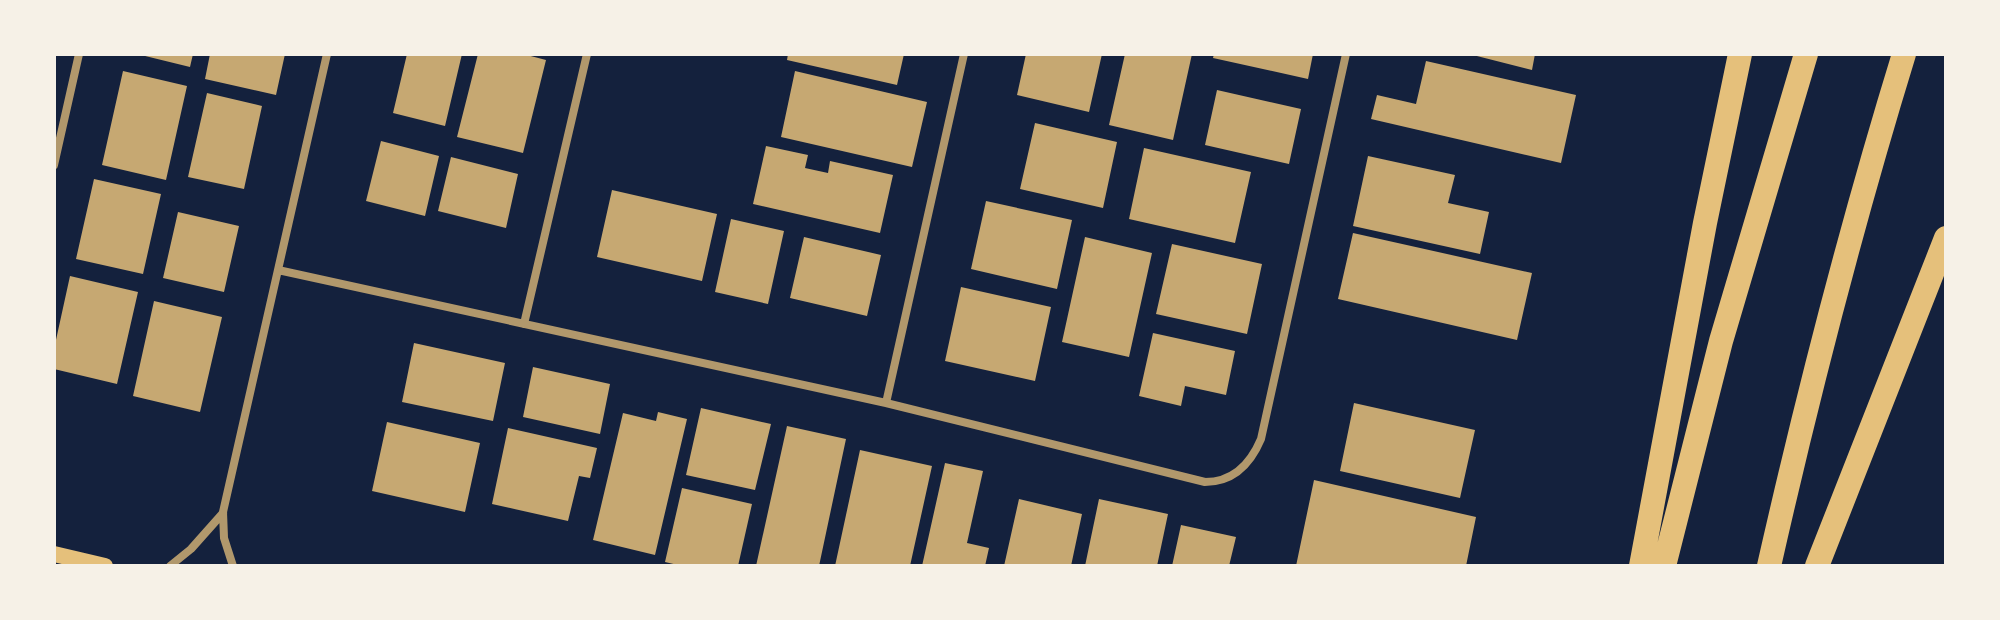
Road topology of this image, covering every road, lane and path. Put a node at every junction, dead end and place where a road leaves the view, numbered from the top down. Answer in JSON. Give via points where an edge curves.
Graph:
{"nodes":[{"id":1,"x":79,"y":54,"type":"edge"},
{"id":2,"x":327,"y":54,"type":"edge"},
{"id":3,"x":587,"y":54,"type":"edge"},
{"id":4,"x":964,"y":54,"type":"edge"},
{"id":5,"x":1346,"y":54,"type":"edge"},
{"id":6,"x":1740,"y":54,"type":"edge"},
{"id":7,"x":1806,"y":54,"type":"edge"},
{"id":8,"x":1904,"y":54,"type":"edge"},
{"id":9,"x":54,"y":165,"type":"edge"},
{"id":10,"x":1946,"y":238,"type":"edge"},
{"id":11,"x":278,"y":270,"type":"junction"},
{"id":12,"x":524,"y":324,"type":"junction"},
{"id":13,"x":886,"y":403,"type":"junction"},
{"id":14,"x":223,"y":512,"type":"junction"},
{"id":15,"x":54,"y":554,"type":"edge"},
{"id":16,"x":105,"y":566,"type":"edge"},
{"id":17,"x":170,"y":566,"type":"edge"},
{"id":18,"x":233,"y":566,"type":"edge"},
{"id":19,"x":1641,"y":566,"type":"edge"},
{"id":20,"x":1664,"y":566,"type":"edge"},
{"id":21,"x":1769,"y":566,"type":"edge"},
{"id":22,"x":1817,"y":566,"type":"edge"}],
"edges":[{"from":1,"to":9,"type":"street"},
{"from":2,"to":11,"type":"street"},
{"from":3,"to":12,"type":"street"},
{"from":4,"to":13,"type":"street"},
{"from":5,"to":13,"type":"street","via":[[1265,426],[1256,451],[1239,472],[1205,482]]},
{"from":6,"to":19,"type":"highway"},
{"from":7,"to":20,"type":"highway","via":[[1721,341]]},
{"from":8,"to":21,"type":"highway","via":[[1804,412]]},
{"from":10,"to":22,"type":"highway"},
{"from":11,"to":12,"type":"street"},
{"from":11,"to":14,"type":"street"},
{"from":12,"to":13,"type":"street"},
{"from":14,"to":17,"type":"street"},
{"from":14,"to":18,"type":"street"},
{"from":15,"to":16,"type":"main road"}]}
